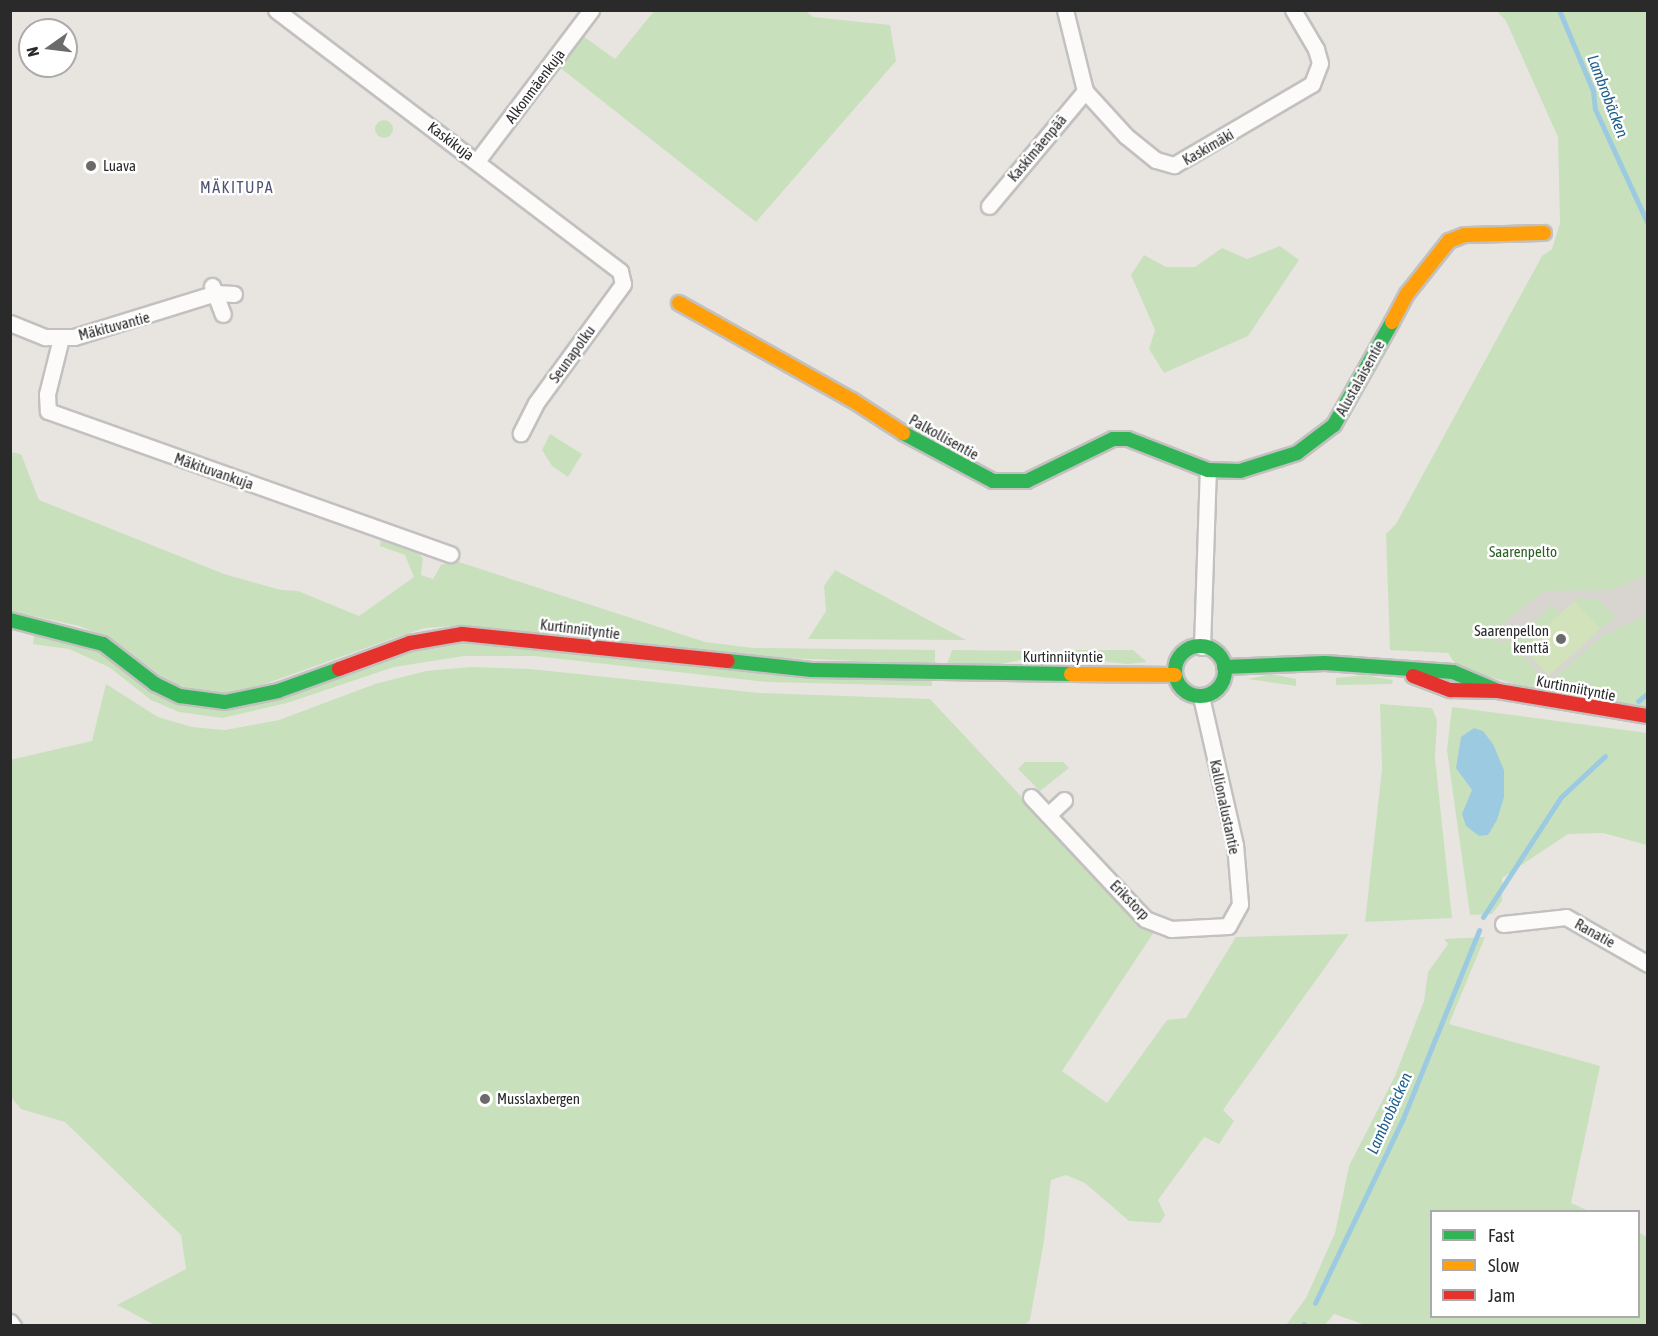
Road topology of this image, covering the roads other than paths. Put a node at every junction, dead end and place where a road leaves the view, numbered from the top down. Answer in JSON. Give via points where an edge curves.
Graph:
{"nodes":[{"id":1,"x":276,"y":10,"type":"edge"},
{"id":2,"x":591,"y":10,"type":"edge"},
{"id":3,"x":1065,"y":10,"type":"edge"},
{"id":4,"x":1293,"y":10,"type":"edge"},
{"id":5,"x":1085,"y":91,"type":"junction"},
{"id":6,"x":477,"y":161,"type":"junction"},
{"id":7,"x":989,"y":206,"type":"dead end"},
{"id":8,"x":1544,"y":233,"type":"dead end"},
{"id":9,"x":622,"y":276,"type":"joint"},
{"id":10,"x":214,"y":289,"type":"junction"},
{"id":11,"x":234,"y":294,"type":"dead end"},
{"id":12,"x":680,"y":303,"type":"dead end"},
{"id":13,"x":223,"y":314,"type":"dead end"},
{"id":14,"x":10,"y":323,"type":"edge"},
{"id":15,"x":61,"y":339,"type":"junction"},
{"id":16,"x":521,"y":433,"type":"dead end"},
{"id":17,"x":1208,"y":470,"type":"junction"},
{"id":18,"x":450,"y":554,"type":"dead end"},
{"id":19,"x":10,"y":620,"type":"edge"},
{"id":20,"x":1202,"y":647,"type":"junction"},
{"id":21,"x":1224,"y":667,"type":"junction"},
{"id":22,"x":1175,"y":675,"type":"junction"},
{"id":23,"x":1201,"y":696,"type":"junction"},
{"id":24,"x":1647,"y":716,"type":"edge"},
{"id":25,"x":1031,"y":797,"type":"dead end"},
{"id":26,"x":1064,"y":800,"type":"dead end"},
{"id":27,"x":1048,"y":815,"type":"junction"},
{"id":28,"x":1235,"y":919,"type":"joint"},
{"id":29,"x":1503,"y":924,"type":"dead end"},
{"id":30,"x":1647,"y":964,"type":"edge"},
{"id":31,"x":10,"y":1322,"type":"edge"},
{"id":32,"x":14,"y":1326,"type":"edge"}],
"edges":[{"from":1,"to":6,"type":"street","name":"Kaskikuja"},
{"from":2,"to":6,"type":"street","name":"Alkonmäenkuja"},
{"from":3,"to":5,"type":"street","name":"Kaskimäki"},
{"from":4,"to":5,"type":"street","name":"Kaskimäki","via":[[1320,63],[1312,84],[1174,165],[1156,160],[1129,138],[1103,115]]},
{"from":5,"to":7,"type":"street","name":"Kaskimäenpää"},
{"from":6,"to":9,"type":"street","name":"Kaskikuja"},
{"from":8,"to":17,"type":"street","name":"Alustalaisentie","via":[[1465,235],[1449,241],[1407,294],[1334,425],[1297,453],[1270,464],[1240,471]]},
{"from":9,"to":16,"type":"street","name":"Seunapolku","via":[[623,284],[536,403]]},
{"from":10,"to":11,"type":"street","name":"Mäkituvantie"},
{"from":10,"to":13,"type":"street"},
{"from":10,"to":15,"type":"street","name":"Mäkituvantie","via":[[175,309]]},
{"from":12,"to":17,"type":"street","name":"Palkollisentie","via":[[852,400],[921,445],[993,481],[1027,481],[1113,439],[1128,439]]},
{"from":14,"to":15,"type":"street","name":"Mäkituvantie","via":[[33,334]]},
{"from":15,"to":18,"type":"street","name":"Mäkituvankuja","via":[[47,394],[48,411]]},
{"from":17,"to":20,"type":"street"},
{"from":19,"to":22,"type":"street","name":"Kurtinniityntie","via":[[103,644],[155,684],[180,696],[225,702],[278,691],[410,643],[462,634],[812,670]]},
{"from":20,"to":21,"type":"street","via":[[1219,656]]},
{"from":20,"to":22,"type":"street","via":[[1180,656]]},
{"from":21,"to":23,"type":"street","via":[[1218,687]]},
{"from":21,"to":24,"type":"street","name":"Kurtinniityntie","via":[[1325,663],[1452,672],[1498,691]]},
{"from":22,"to":23,"type":"street","via":[[1186,692]]},
{"from":23,"to":28,"type":"street","name":"Kallionalustantie","via":[[1235,845],[1240,904]]},
{"from":25,"to":27,"type":"street","name":"Erikstorp"},
{"from":26,"to":27,"type":"street"},
{"from":27,"to":28,"type":"street","name":"Erikstorp","via":[[1145,919],[1159,926],[1215,927],[1228,926]]},
{"from":29,"to":30,"type":"street","name":"Ranatie","via":[[1566,917]]},
{"from":31,"to":32,"type":"street"}]}
